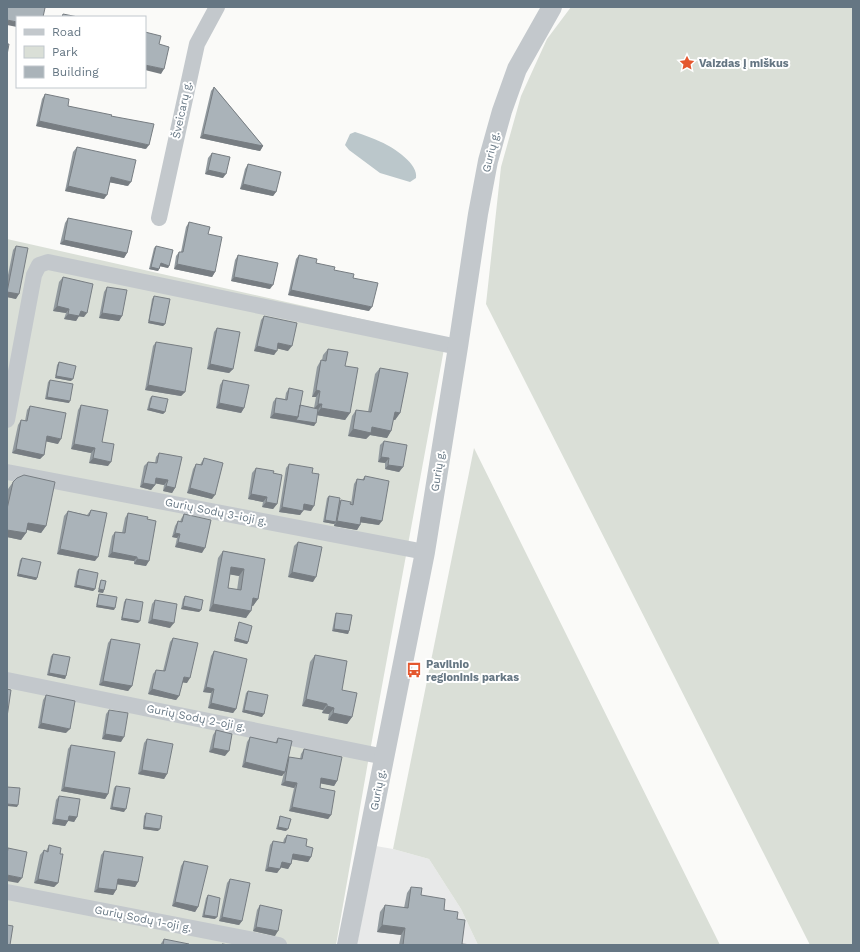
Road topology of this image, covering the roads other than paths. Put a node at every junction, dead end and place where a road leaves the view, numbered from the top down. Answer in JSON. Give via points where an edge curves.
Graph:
{"nodes":[{"id":1,"x":217,"y":7,"type":"edge"},
{"id":2,"x":552,"y":7,"type":"edge"},
{"id":3,"x":159,"y":218,"type":"dead end"},
{"id":4,"x":458,"y":347,"type":"junction"},
{"id":5,"x":7,"y":420,"type":"edge"},
{"id":6,"x":7,"y":472,"type":"edge"},
{"id":7,"x":425,"y":552,"type":"junction"},
{"id":8,"x":7,"y":680,"type":"edge"},
{"id":9,"x":385,"y":757,"type":"junction"},
{"id":10,"x":7,"y":892,"type":"edge"},
{"id":11,"x":279,"y":945,"type":"edge"},
{"id":12,"x":347,"y":945,"type":"edge"}],
"edges":[{"from":1,"to":3,"type":"street","name":"Šveicarų g.","via":[[197,44]]},
{"from":2,"to":4,"type":"street","name":"Gurių g.","via":[[517,69],[502,111],[488,162]]},
{"from":4,"to":5,"type":"street","via":[[48,262],[39,265],[34,275]]},
{"from":4,"to":7,"type":"street","name":"Gurių g."},
{"from":6,"to":7,"type":"street","name":"Gurių Sodų 3-ioji g."},
{"from":7,"to":9,"type":"street","name":"Gurių g."},
{"from":8,"to":9,"type":"street","name":"Gurių Sodų 2-oji g."},
{"from":9,"to":12,"type":"street","name":"Gurių g."},
{"from":10,"to":11,"type":"street","name":"Gurių Sodų 1-oji g."}]}
